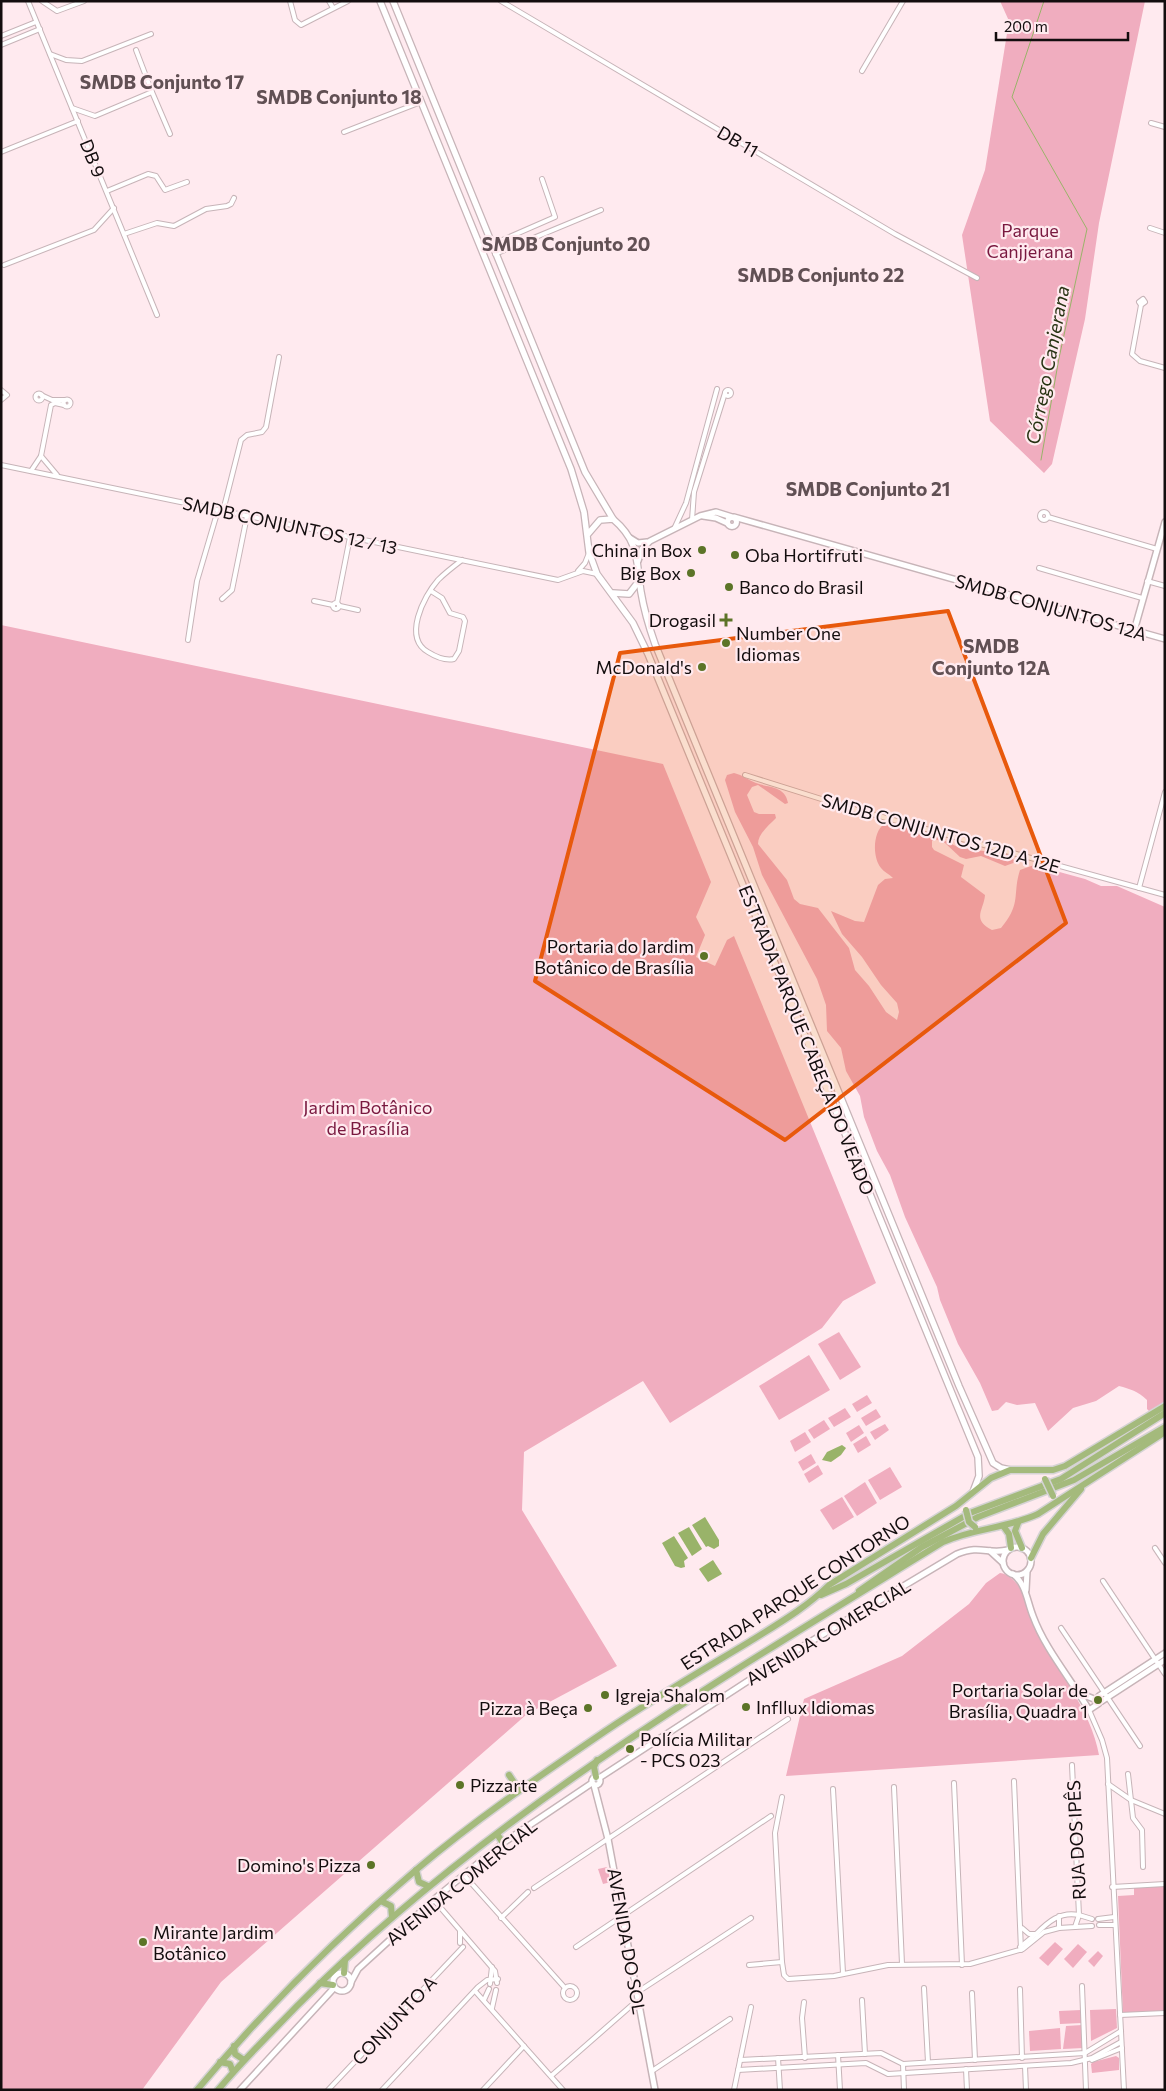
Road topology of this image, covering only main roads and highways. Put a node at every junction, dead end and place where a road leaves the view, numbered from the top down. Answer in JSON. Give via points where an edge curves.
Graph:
{"nodes":[{"id":1,"x":380,"y":1,"type":"edge"},
{"id":2,"x":392,"y":1,"type":"edge"},
{"id":3,"x":613,"y":519,"type":"junction"},
{"id":4,"x":588,"y":534,"type":"junction"},
{"id":5,"x":639,"y":580,"type":"junction"},
{"id":6,"x":613,"y":593,"type":"junction"},
{"id":7,"x":897,"y":1236,"type":"junction"},
{"id":8,"x":888,"y":1240,"type":"junction"},
{"id":9,"x":901,"y":1245,"type":"junction"},
{"id":10,"x":892,"y":1249,"type":"junction"},
{"id":11,"x":1165,"y":1406,"type":"edge"},
{"id":12,"x":1165,"y":1413,"type":"edge"},
{"id":13,"x":1165,"y":1427,"type":"edge"},
{"id":14,"x":1165,"y":1432,"type":"edge"},
{"id":15,"x":1010,"y":1470,"type":"junction"},
{"id":16,"x":1034,"y":1471,"type":"junction"},
{"id":17,"x":1091,"y":1479,"type":"junction"},
{"id":18,"x":972,"y":1494,"type":"junction"},
{"id":19,"x":1049,"y":1506,"type":"junction"},
{"id":20,"x":1018,"y":1523,"type":"junction"},
{"id":21,"x":1004,"y":1527,"type":"junction"},
{"id":22,"x":988,"y":1530,"type":"junction"},
{"id":23,"x":1022,"y":1548,"type":"road end"},
{"id":24,"x":1009,"y":1549,"type":"road end"},
{"id":25,"x":1031,"y":1558,"type":"road end"},
{"id":26,"x":818,"y":1596,"type":"junction"},
{"id":27,"x":843,"y":1604,"type":"junction"},
{"id":28,"x":597,"y":1760,"type":"junction"},
{"id":29,"x":584,"y":1770,"type":"junction"},
{"id":30,"x":509,"y":1775,"type":"dead end"},
{"id":31,"x":519,"y":1790,"type":"junction"},
{"id":32,"x":497,"y":1834,"type":"junction"},
{"id":33,"x":503,"y":1843,"type":"road end"},
{"id":34,"x":416,"y":1870,"type":"junction"},
{"id":35,"x":428,"y":1886,"type":"junction"},
{"id":36,"x":381,"y":1901,"type":"junction"},
{"id":37,"x":392,"y":1916,"type":"junction"},
{"id":38,"x":345,"y":1960,"type":"junction"},
{"id":39,"x":348,"y":1976,"type":"road end"},
{"id":40,"x":320,"y":1983,"type":"junction"},
{"id":41,"x":335,"y":1988,"type":"road end"},
{"id":42,"x":234,"y":2046,"type":"junction"},
{"id":43,"x":244,"y":2060,"type":"junction"},
{"id":44,"x":220,"y":2062,"type":"junction"},
{"id":45,"x":233,"y":2072,"type":"junction"},
{"id":46,"x":197,"y":2090,"type":"edge"},
{"id":47,"x":218,"y":2090,"type":"edge"}],
"edges":[{"from":1,"to":4,"type":"main road","via":[[571,469]]},
{"from":2,"to":3,"type":"main road","via":[[585,472]]},
{"from":3,"to":4,"type":"main road","via":[[600,520]]},
{"from":3,"to":5,"type":"main road","name":"ESTRADA PARQUE CABEÇA DO VEADO","via":[[630,538],[638,561]]},
{"from":4,"to":6,"type":"main road","name":"ESTRADA PARQUE CABEÇA DO VEADO","via":[[589,552],[597,574]]},
{"from":5,"to":6,"type":"main road","via":[[629,594]]},
{"from":5,"to":7,"type":"main road","name":"ESTRADA PARQUE CABEÇA DO VEADO","via":[[655,644]]},
{"from":6,"to":8,"type":"main road","name":"ESTRADA PARQUE CABEÇA DO VEADO","via":[[641,638]]},
{"from":7,"to":8,"type":"main road"},
{"from":7,"to":9,"type":"main road","name":"ESTRADA PARQUE CABEÇA DO VEADO"},
{"from":8,"to":10,"type":"main road","name":"ESTRADA PARQUE CABEÇA DO VEADO"},
{"from":9,"to":10,"type":"main road"},
{"from":9,"to":15,"type":"main road","name":"ESTRADA PARQUE CABEÇA DO VEADO","via":[[988,1453],[993,1463]]},
{"from":10,"to":18,"type":"main road","name":"ESTRADA PARQUE CABEÇA DO VEADO","via":[[978,1457],[979,1476]]},
{"from":11,"to":16,"type":"highway","name":"ESTRADA PARQUE CONTORNO","via":[[1065,1466]]},
{"from":12,"to":26,"type":"highway","via":[[1054,1482],[969,1513],[846,1584]]},
{"from":13,"to":27,"type":"highway","via":[[1074,1480],[978,1518],[922,1547],[869,1582]]},
{"from":14,"to":17,"type":"highway","name":"ESTRADA PARQUE CONTORNO"},
{"from":15,"to":16,"type":"highway","name":"ESTRADA PARQUE CONTORNO"},
{"from":15,"to":18,"type":"highway","name":"ESTRADA PARQUE CONTORNO","via":[[991,1478]]},
{"from":16,"to":19,"type":"highway","bridge":true,"via":[[1045,1479],[1052,1496]]},
{"from":17,"to":19,"type":"highway","name":"ESTRADA PARQUE CONTORNO"},
{"from":17,"to":25,"type":"highway","via":[[1042,1534]]},
{"from":18,"to":22,"type":"highway","bridge":true,"via":[[966,1510],[969,1522]]},
{"from":18,"to":26,"type":"highway","name":"ESTRADA PARQUE CONTORNO","via":[[828,1585]]},
{"from":19,"to":20,"type":"highway","name":"ESTRADA PARQUE CONTORNO"},
{"from":20,"to":21,"type":"highway","name":"ESTRADA PARQUE CONTORNO"},
{"from":20,"to":23,"type":"highway","via":[[1015,1531]]},
{"from":21,"to":22,"type":"highway","name":"ESTRADA PARQUE CONTORNO"},
{"from":21,"to":24,"type":"highway","via":[[1009,1534]]},
{"from":22,"to":27,"type":"highway","name":"ESTRADA PARQUE CONTORNO","via":[[956,1536],[944,1542]]},
{"from":26,"to":31,"type":"highway","name":"ESTRADA PARQUE CONTORNO","via":[[633,1712]]},
{"from":27,"to":28,"type":"highway","name":"ESTRADA PARQUE CONTORNO"},
{"from":28,"to":29,"type":"highway","name":"ESTRADA PARQUE CONTORNO"},
{"from":28,"to":29,"type":"highway","via":[[594,1767],[596,1781]]},
{"from":29,"to":32,"type":"highway","name":"ESTRADA PARQUE CONTORNO"},
{"from":30,"to":31,"type":"highway"},
{"from":31,"to":34,"type":"highway","name":"ESTRADA PARQUE CONTORNO"},
{"from":32,"to":33,"type":"highway"},
{"from":32,"to":35,"type":"highway","name":"ESTRADA PARQUE CONTORNO"},
{"from":34,"to":35,"type":"highway","via":[[419,1882]]},
{"from":34,"to":36,"type":"highway","name":"ESTRADA PARQUE CONTORNO"},
{"from":35,"to":37,"type":"highway","name":"ESTRADA PARQUE CONTORNO"},
{"from":36,"to":37,"type":"highway","via":[[392,1906]]},
{"from":36,"to":42,"type":"highway","name":"ESTRADA PARQUE CONTORNO","via":[[279,1997]]},
{"from":37,"to":38,"type":"highway","name":"ESTRADA PARQUE CONTORNO"},
{"from":38,"to":39,"type":"highway"},
{"from":38,"to":40,"type":"highway","name":"ESTRADA PARQUE CONTORNO"},
{"from":40,"to":41,"type":"highway"},
{"from":40,"to":43,"type":"highway","name":"ESTRADA PARQUE CONTORNO"},
{"from":42,"to":43,"type":"highway","via":[[235,2054]]},
{"from":42,"to":44,"type":"highway","name":"ESTRADA PARQUE CONTORNO"},
{"from":43,"to":45,"type":"highway","name":"ESTRADA PARQUE CONTORNO"},
{"from":44,"to":45,"type":"highway","via":[[230,2064]]},
{"from":44,"to":46,"type":"highway","name":"ESTRADA PARQUE CONTORNO"},
{"from":45,"to":47,"type":"highway","name":"ESTRADA PARQUE CONTORNO"}]}
